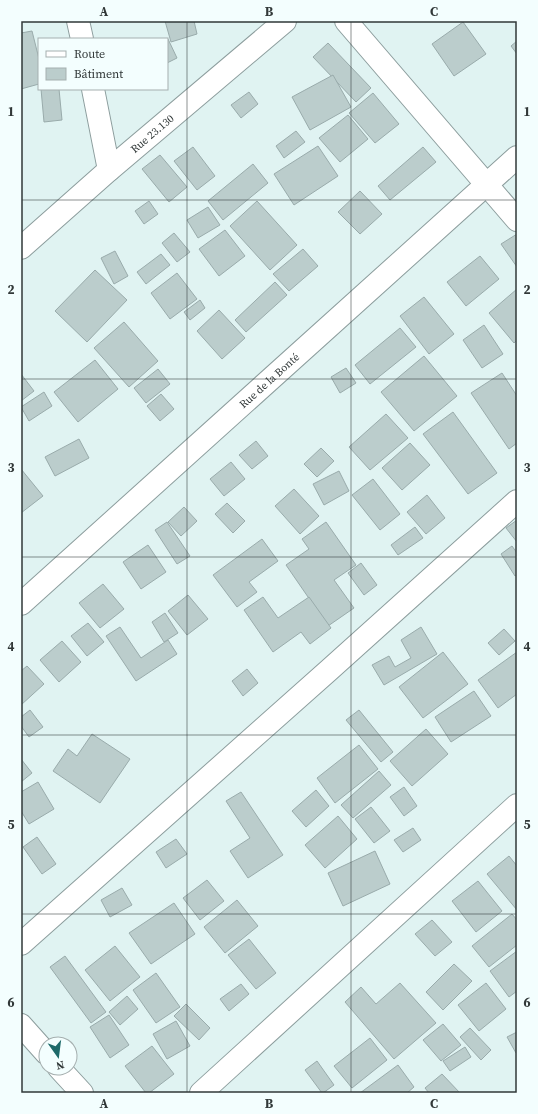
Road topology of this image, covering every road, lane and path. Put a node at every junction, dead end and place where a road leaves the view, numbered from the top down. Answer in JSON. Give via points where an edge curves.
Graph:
{"nodes":[{"id":1,"x":78,"y":21,"type":"edge"},
{"id":2,"x":285,"y":21,"type":"edge"},
{"id":3,"x":346,"y":21,"type":"edge"},
{"id":4,"x":82,"y":38,"type":"edge"},
{"id":5,"x":93,"y":90,"type":"edge"},
{"id":6,"x":517,"y":157,"type":"edge"},
{"id":7,"x":109,"y":170,"type":"junction"},
{"id":8,"x":486,"y":185,"type":"junction"},
{"id":9,"x":517,"y":220,"type":"edge"},
{"id":10,"x":21,"y":248,"type":"edge"},
{"id":11,"x":517,"y":501,"type":"edge"},
{"id":12,"x":21,"y":604,"type":"edge"},
{"id":13,"x":517,"y":805,"type":"edge"},
{"id":14,"x":21,"y":944,"type":"edge"},
{"id":15,"x":21,"y":1025,"type":"edge"},
{"id":16,"x":38,"y":1044,"type":"edge"},
{"id":17,"x":66,"y":1076,"type":"edge"},
{"id":18,"x":82,"y":1093,"type":"edge"},
{"id":19,"x":201,"y":1093,"type":"edge"}],
"edges":[{"from":1,"to":4,"type":"street"},
{"from":2,"to":7,"type":"street","name":"Rue 23.130"},
{"from":3,"to":8,"type":"street"},
{"from":5,"to":7,"type":"street"},
{"from":6,"to":8,"type":"street","name":"Rue de la Bonté"},
{"from":7,"to":10,"type":"street","name":"Rue 23.130"},
{"from":8,"to":9,"type":"street"},
{"from":8,"to":12,"type":"street","name":"Rue de la Bonté"},
{"from":11,"to":14,"type":"street"},
{"from":13,"to":19,"type":"street"},
{"from":15,"to":16,"type":"street"},
{"from":17,"to":18,"type":"street"}]}
